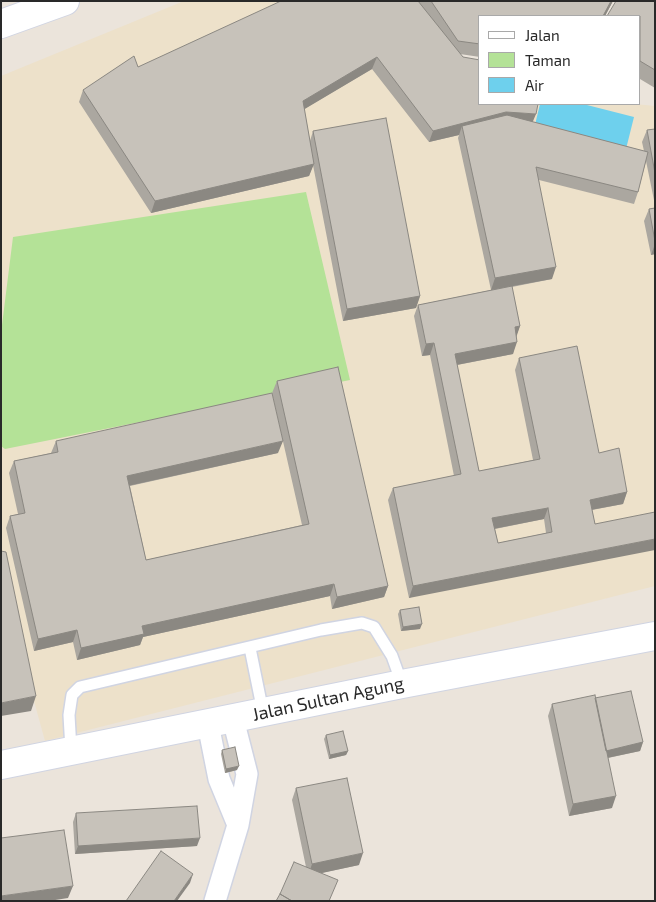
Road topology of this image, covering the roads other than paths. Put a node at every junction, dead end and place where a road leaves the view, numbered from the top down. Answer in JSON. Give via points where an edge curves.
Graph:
{"nodes":[{"id":1,"x":65,"y":1,"type":"edge"},
{"id":2,"x":1,"y":24,"type":"edge"},
{"id":3,"x":655,"y":636,"type":"edge"},
{"id":4,"x":250,"y":648,"type":"junction"},
{"id":5,"x":402,"y":684,"type":"junction"},
{"id":6,"x":263,"y":713,"type":"junction"},
{"id":7,"x":220,"y":721,"type":"junction"},
{"id":8,"x":71,"y":751,"type":"junction"},
{"id":9,"x":1,"y":765,"type":"edge"},
{"id":10,"x":238,"y":825,"type":"junction"},
{"id":11,"x":215,"y":901,"type":"edge"}],
"edges":[{"from":1,"to":2,"type":"street"},
{"from":3,"to":5,"type":"street","name":"Jalan Sultan Agung"},
{"from":4,"to":5,"type":"lane","via":[[362,623],[374,627],[392,656]]},
{"from":4,"to":6,"type":"lane"},
{"from":4,"to":8,"type":"lane","via":[[80,687],[72,695],[68,716]]},
{"from":5,"to":6,"type":"street","name":"Jalan Sultan Agung"},
{"from":6,"to":7,"type":"street","name":"Jalan Sultan Agung"},
{"from":7,"to":8,"type":"street","name":"Jalan Sultan Agung"},
{"from":7,"to":10,"type":"street","via":[[219,779]]},
{"from":7,"to":10,"type":"street","via":[[247,774]]},
{"from":8,"to":9,"type":"street","name":"Jalan Sultan Agung"},
{"from":10,"to":11,"type":"street"}]}
